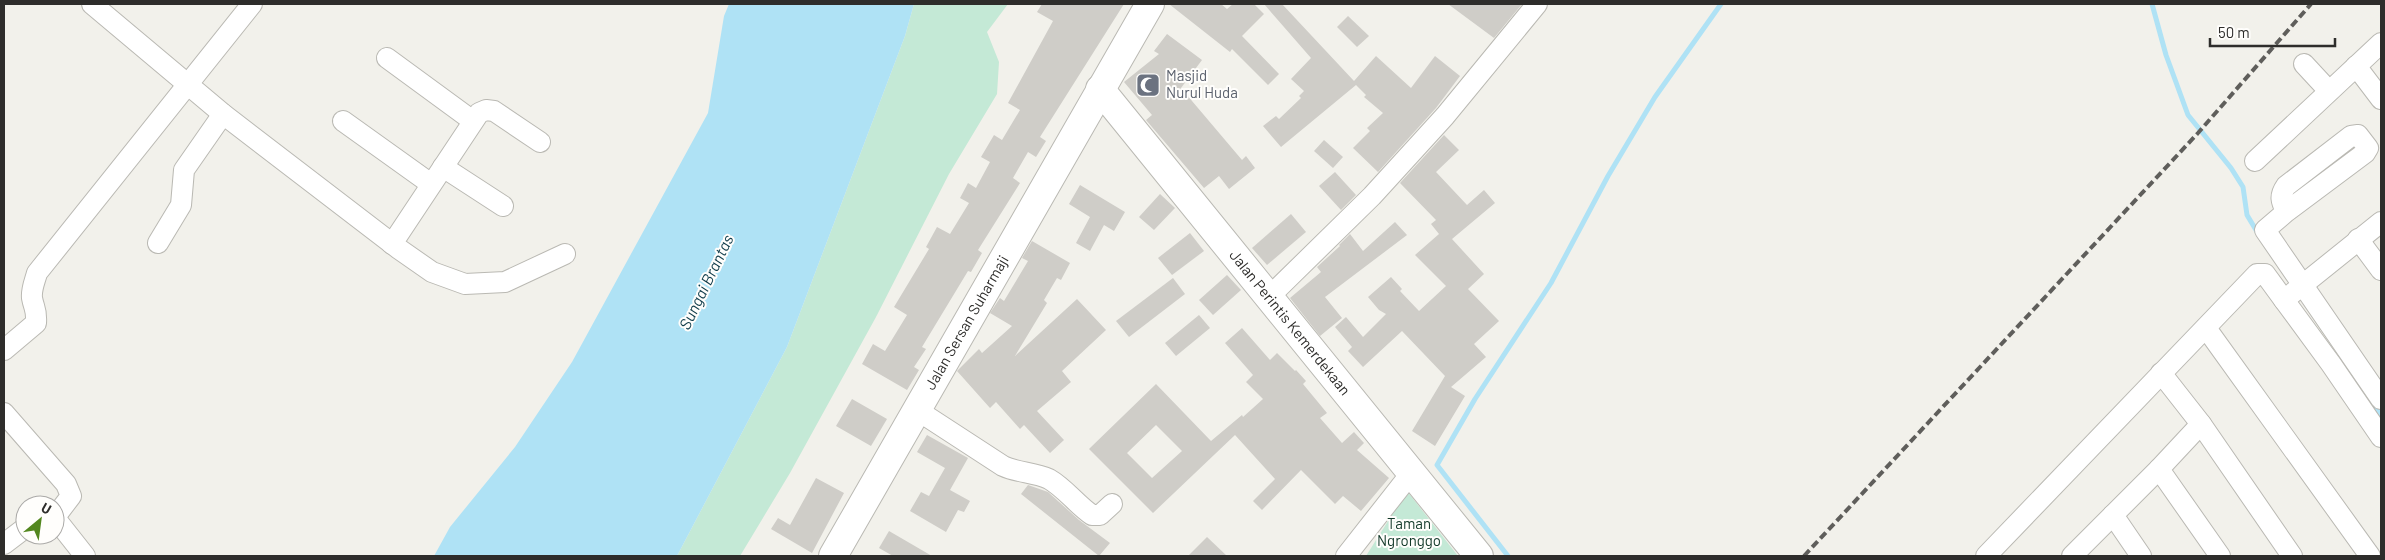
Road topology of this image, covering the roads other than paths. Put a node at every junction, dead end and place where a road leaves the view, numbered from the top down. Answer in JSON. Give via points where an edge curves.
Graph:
{"nodes":[{"id":1,"x":92,"y":4,"type":"edge"},
{"id":2,"x":252,"y":4,"type":"edge"},
{"id":3,"x":1150,"y":4,"type":"edge"},
{"id":4,"x":1537,"y":4,"type":"edge"},
{"id":5,"x":2381,"y":43,"type":"edge"},
{"id":6,"x":387,"y":58,"type":"dead end"},
{"id":7,"x":2304,"y":64,"type":"dead end"},
{"id":8,"x":2356,"y":66,"type":"junction"},
{"id":9,"x":186,"y":85,"type":"junction"},
{"id":10,"x":1100,"y":89,"type":"junction"},
{"id":11,"x":2329,"y":92,"type":"junction"},
{"id":12,"x":2381,"y":99,"type":"edge"},
{"id":13,"x":223,"y":114,"type":"junction"},
{"id":14,"x":343,"y":121,"type":"dead end"},
{"id":15,"x":473,"y":121,"type":"junction"},
{"id":16,"x":540,"y":142,"type":"dead end"},
{"id":17,"x":2255,"y":161,"type":"dead end"},
{"id":18,"x":443,"y":167,"type":"junction"},
{"id":19,"x":432,"y":184,"type":"junction"},
{"id":20,"x":503,"y":206,"type":"dead end"},
{"id":21,"x":2286,"y":212,"type":"dead end"},
{"id":22,"x":2381,"y":222,"type":"edge"},
{"id":23,"x":2358,"y":238,"type":"junction"},
{"id":24,"x":158,"y":243,"type":"dead end"},
{"id":25,"x":392,"y":244,"type":"junction"},
{"id":26,"x":565,"y":254,"type":"dead end"},
{"id":27,"x":2381,"y":270,"type":"edge"},
{"id":28,"x":2292,"y":293,"type":"junction"},
{"id":29,"x":1270,"y":296,"type":"junction"},
{"id":30,"x":2206,"y":328,"type":"junction"},
{"id":31,"x":4,"y":350,"type":"edge"},
{"id":32,"x":2161,"y":373,"type":"junction"},
{"id":33,"x":2381,"y":399,"type":"edge"},
{"id":34,"x":917,"y":410,"type":"junction"},
{"id":35,"x":4,"y":412,"type":"edge"},
{"id":36,"x":2201,"y":424,"type":"junction"},
{"id":37,"x":2380,"y":432,"type":"edge"},
{"id":38,"x":2159,"y":469,"type":"junction"},
{"id":39,"x":1412,"y":472,"type":"junction"},
{"id":40,"x":65,"y":504,"type":"edge"},
{"id":41,"x":1112,"y":504,"type":"dead end"},
{"id":42,"x":2113,"y":515,"type":"junction"},
{"id":43,"x":65,"y":531,"type":"edge"},
{"id":44,"x":15,"y":536,"type":"edge"},
{"id":45,"x":4,"y":544,"type":"edge"},
{"id":46,"x":85,"y":556,"type":"edge"},
{"id":47,"x":833,"y":556,"type":"edge"},
{"id":48,"x":1346,"y":556,"type":"edge"},
{"id":49,"x":1479,"y":556,"type":"edge"},
{"id":50,"x":1986,"y":556,"type":"edge"},
{"id":51,"x":2072,"y":556,"type":"edge"},
{"id":52,"x":2141,"y":556,"type":"edge"},
{"id":53,"x":2220,"y":556,"type":"edge"},
{"id":54,"x":2292,"y":556,"type":"edge"},
{"id":55,"x":2370,"y":556,"type":"edge"}],
"edges":[{"from":1,"to":9,"type":"street"},
{"from":2,"to":9,"type":"street"},
{"from":3,"to":10,"type":"main road","name":"Jalan Sersan Suharmaji"},
{"from":4,"to":29,"type":"street","via":[[1445,116],[1372,196]]},
{"from":5,"to":8,"type":"street"},
{"from":6,"to":15,"type":"street"},
{"from":7,"to":11,"type":"street"},
{"from":8,"to":11,"type":"street"},
{"from":8,"to":12,"type":"street"},
{"from":9,"to":13,"type":"street"},
{"from":9,"to":31,"type":"street","via":[[38,273],[32,293],[37,311],[36,323]]},
{"from":10,"to":29,"type":"main road","name":"Jalan Perintis Kemerdekaan"},
{"from":10,"to":34,"type":"main road","name":"Jalan Sersan Suharmaji"},
{"from":11,"to":17,"type":"street"},
{"from":13,"to":24,"type":"street","via":[[184,170],[182,205]]},
{"from":13,"to":25,"type":"street"},
{"from":14,"to":19,"type":"street"},
{"from":15,"to":16,"type":"street","via":[[486,110],[494,111]]},
{"from":15,"to":18,"type":"street"},
{"from":18,"to":19,"type":"street"},
{"from":18,"to":20,"type":"street"},
{"from":19,"to":25,"type":"street"},
{"from":21,"to":28,"type":"street","via":[[2265,230]]},
{"from":22,"to":23,"type":"street"},
{"from":23,"to":27,"type":"street"},
{"from":23,"to":28,"type":"street"},
{"from":25,"to":26,"type":"street","via":[[432,272],[465,284],[506,282]]},
{"from":28,"to":30,"type":"street","via":[[2265,274],[2257,274]]},
{"from":28,"to":33,"type":"street"},
{"from":28,"to":37,"type":"street","via":[[2331,364]]},
{"from":29,"to":39,"type":"main road","name":"Jalan Perintis Kemerdekaan"},
{"from":30,"to":32,"type":"street"},
{"from":30,"to":55,"type":"street"},
{"from":32,"to":36,"type":"street"},
{"from":32,"to":50,"type":"street"},
{"from":34,"to":41,"type":"street","via":[[1003,466],[1051,480],[1092,515],[1100,514]]},
{"from":34,"to":47,"type":"main road","name":"Jalan Sersan Suharmaji"},
{"from":35,"to":40,"type":"street","via":[[66,484],[71,496]]},
{"from":36,"to":38,"type":"street"},
{"from":36,"to":54,"type":"street"},
{"from":38,"to":42,"type":"street"},
{"from":38,"to":53,"type":"street"},
{"from":39,"to":48,"type":"street"},
{"from":39,"to":49,"type":"main road","name":"Jalan Perintis Kemerdekaan"},
{"from":42,"to":51,"type":"street"},
{"from":42,"to":52,"type":"street"},
{"from":43,"to":46,"type":"street"},
{"from":44,"to":45,"type":"street"}]}
